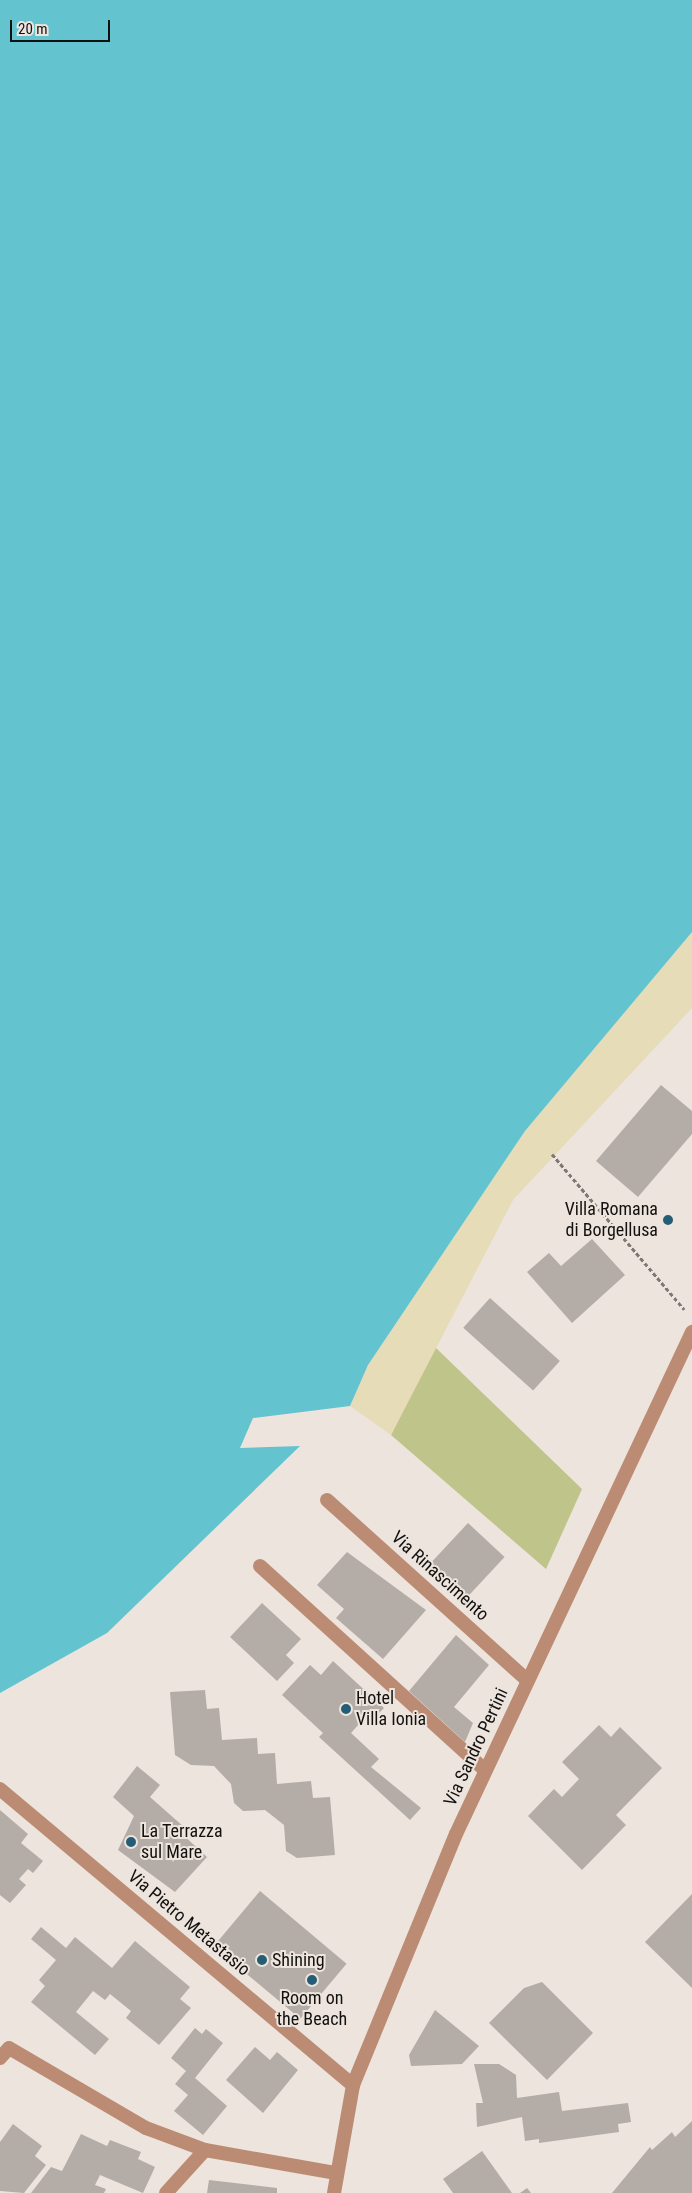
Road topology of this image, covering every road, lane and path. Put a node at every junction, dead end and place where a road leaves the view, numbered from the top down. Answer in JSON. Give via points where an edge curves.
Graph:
{"nodes":[{"id":1,"x":552,"y":1154,"type":"dead end"},
{"id":2,"x":686,"y":1311,"type":"dead end"},
{"id":3,"x":692,"y":1332,"type":"edge"},
{"id":4,"x":327,"y":1500,"type":"dead end"},
{"id":5,"x":260,"y":1566,"type":"dead end"},
{"id":6,"x":528,"y":1681,"type":"junction"},
{"id":7,"x":485,"y":1770,"type":"junction"},
{"id":8,"x":0,"y":1789,"type":"edge"},
{"id":9,"x":5,"y":2053,"type":"edge"},
{"id":10,"x":353,"y":2085,"type":"junction"},
{"id":11,"x":206,"y":2150,"type":"junction"},
{"id":12,"x":335,"y":2173,"type":"junction"},
{"id":13,"x":166,"y":2193,"type":"edge"},
{"id":14,"x":334,"y":2193,"type":"edge"}],
"edges":[{"from":1,"to":2,"type":"path"},
{"from":3,"to":6,"type":"street","name":"Via Sandro Pertini"},
{"from":4,"to":6,"type":"street","name":"Via Rinascimento"},
{"from":5,"to":7,"type":"street"},
{"from":6,"to":7,"type":"street","name":"Via Sandro Pertini"},
{"from":7,"to":10,"type":"street","name":"Via Sandro Pertini"},
{"from":8,"to":10,"type":"street","name":"Via Pietro Metastasio"},
{"from":9,"to":11,"type":"street","via":[[146,2128]]},
{"from":10,"to":12,"type":"street","name":"Via Sandro Pertini"},
{"from":11,"to":12,"type":"street"},
{"from":11,"to":13,"type":"street"},
{"from":12,"to":14,"type":"street","name":"Via Sandro Pertini"}]}
